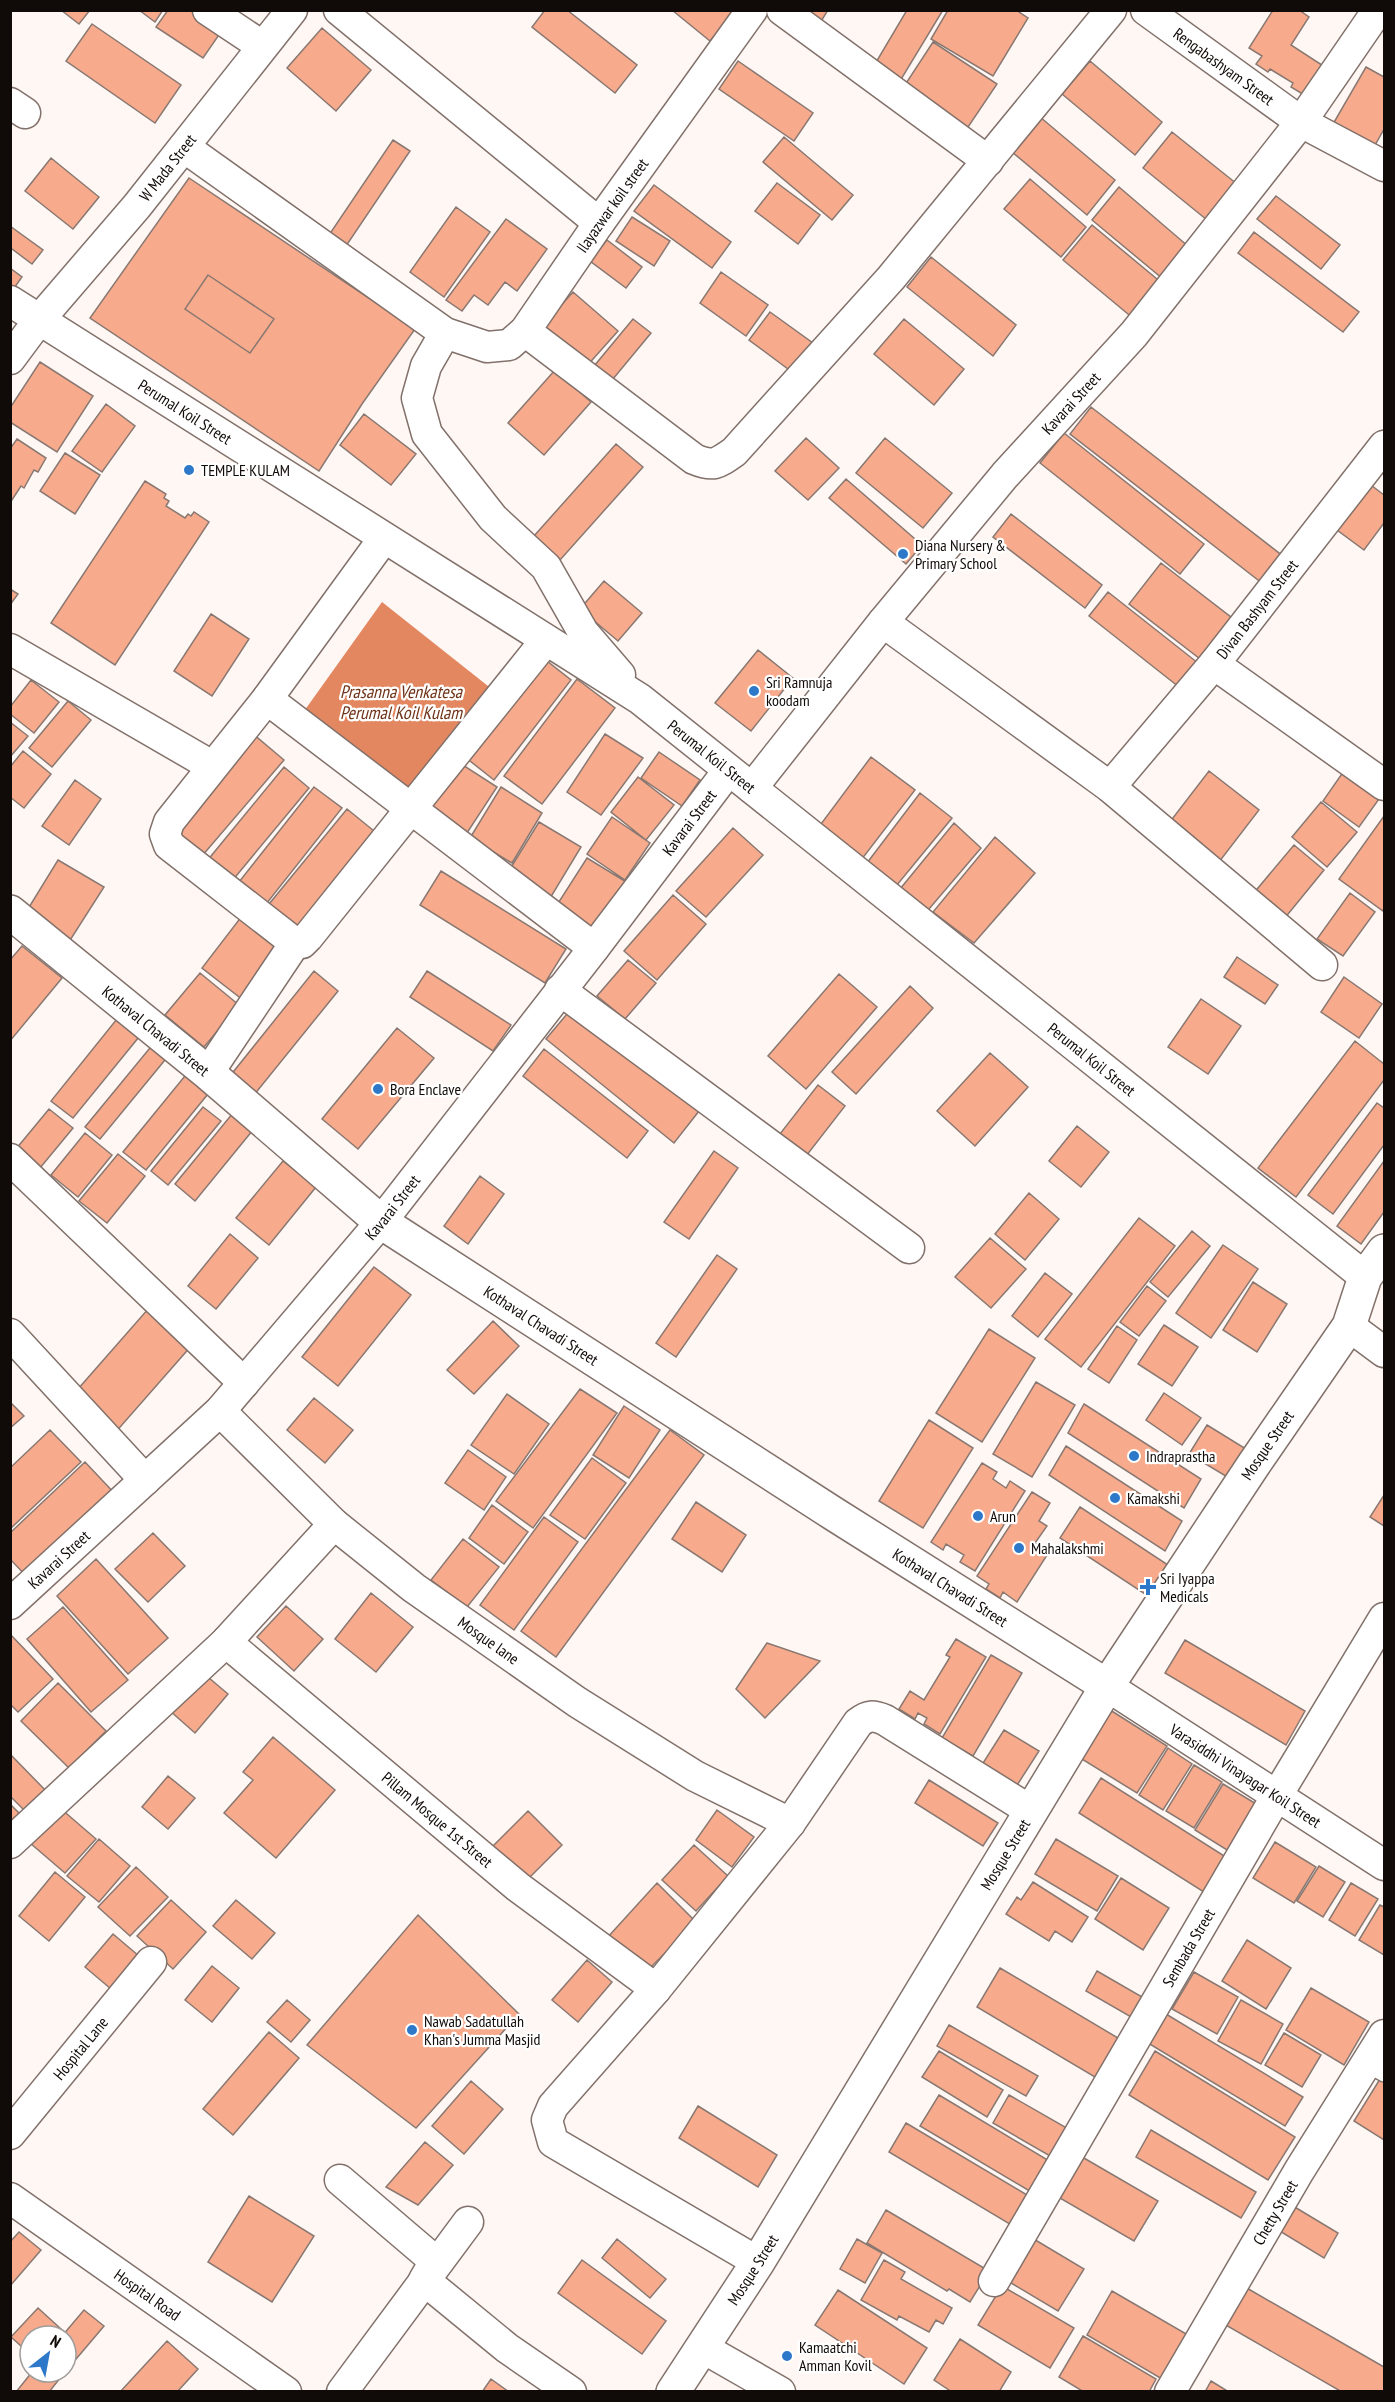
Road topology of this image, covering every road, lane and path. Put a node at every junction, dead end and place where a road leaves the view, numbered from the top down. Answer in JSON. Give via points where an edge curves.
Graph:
{"nodes":[{"id":1,"x":208,"y":10,"type":"edge"},
{"id":2,"x":292,"y":10,"type":"edge"},
{"id":3,"x":339,"y":10,"type":"edge"},
{"id":4,"x":752,"y":10,"type":"edge"},
{"id":5,"x":782,"y":10,"type":"edge"},
{"id":6,"x":1111,"y":10,"type":"edge"},
{"id":7,"x":1146,"y":10,"type":"edge"},
{"id":8,"x":1378,"y":10,"type":"edge"},
{"id":9,"x":262,"y":46,"type":"junction"},
{"id":10,"x":1301,"y":122,"type":"junction"},
{"id":11,"x":184,"y":147,"type":"junction"},
{"id":12,"x":988,"y":161,"type":"junction"},
{"id":13,"x":1384,"y":166,"type":"edge"},
{"id":14,"x":598,"y":224,"type":"junction"},
{"id":15,"x":10,"y":301,"type":"edge"},
{"id":16,"x":39,"y":320,"type":"junction"},
{"id":17,"x":525,"y":331,"type":"junction"},
{"id":18,"x":445,"y":333,"type":"junction"},
{"id":19,"x":10,"y":359,"type":"edge"},
{"id":20,"x":1384,"y":446,"type":"edge"},
{"id":21,"x":384,"y":538,"type":"junction"},
{"id":22,"x":883,"y":622,"type":"junction"},
{"id":23,"x":546,"y":640,"type":"junction"},
{"id":24,"x":10,"y":649,"type":"edge"},
{"id":25,"x":1214,"y":664,"type":"junction"},
{"id":26,"x":267,"y":699,"type":"junction"},
{"id":27,"x":640,"y":699,"type":"junction"},
{"id":28,"x":212,"y":766,"type":"junction"},
{"id":29,"x":729,"y":771,"type":"junction"},
{"id":30,"x":1384,"y":784,"type":"edge"},
{"id":31,"x":1110,"y":787,"type":"junction"},
{"id":32,"x":752,"y":788,"type":"junction"},
{"id":33,"x":410,"y":808,"type":"junction"},
{"id":34,"x":10,"y":912,"type":"edge"},
{"id":35,"x":295,"y":943,"type":"junction"},
{"id":36,"x":594,"y":948,"type":"junction"},
{"id":37,"x":1322,"y":965,"type":"dead end"},
{"id":38,"x":560,"y":990,"type":"junction"},
{"id":39,"x":208,"y":1073,"type":"junction"},
{"id":40,"x":10,"y":1159,"type":"edge"},
{"id":41,"x":381,"y":1222,"type":"junction"},
{"id":42,"x":909,"y":1248,"type":"dead end"},
{"id":43,"x":1384,"y":1251,"type":"edge"},
{"id":44,"x":1365,"y":1277,"type":"junction"},
{"id":45,"x":1349,"y":1326,"type":"junction"},
{"id":46,"x":10,"y":1334,"type":"edge"},
{"id":47,"x":1384,"y":1352,"type":"edge"},
{"id":48,"x":244,"y":1383,"type":"junction"},
{"id":49,"x":220,"y":1411,"type":"junction"},
{"id":50,"x":146,"y":1480,"type":"junction"},
{"id":51,"x":334,"y":1524,"type":"junction"},
{"id":52,"x":10,"y":1604,"type":"edge"},
{"id":53,"x":1384,"y":1618,"type":"edge"},
{"id":54,"x":226,"y":1642,"type":"junction"},
{"id":55,"x":1107,"y":1686,"type":"junction"},
{"id":56,"x":1276,"y":1797,"type":"junction"},
{"id":57,"x":1031,"y":1811,"type":"junction"},
{"id":58,"x":790,"y":1823,"type":"junction"},
{"id":59,"x":10,"y":1843,"type":"edge"},
{"id":60,"x":1384,"y":1865,"type":"edge"},
{"id":61,"x":151,"y":1962,"type":"dead end"},
{"id":62,"x":656,"y":1989,"type":"junction"},
{"id":63,"x":1384,"y":2035,"type":"edge"},
{"id":64,"x":1375,"y":2069,"type":"edge"},
{"id":65,"x":10,"y":2134,"type":"edge"},
{"id":66,"x":340,"y":2180,"type":"dead end"},
{"id":67,"x":10,"y":2198,"type":"edge"},
{"id":68,"x":468,"y":2222,"type":"dead end"},
{"id":69,"x":758,"y":2262,"type":"junction"},
{"id":70,"x":424,"y":2280,"type":"junction"},
{"id":71,"x":994,"y":2281,"type":"dead end"},
{"id":72,"x":703,"y":2348,"type":"junction"},
{"id":73,"x":286,"y":2391,"type":"edge"},
{"id":74,"x":342,"y":2391,"type":"edge"},
{"id":75,"x":571,"y":2391,"type":"edge"},
{"id":76,"x":673,"y":2391,"type":"edge"},
{"id":77,"x":780,"y":2391,"type":"edge"},
{"id":78,"x":1170,"y":2391,"type":"edge"}],
"edges":[{"from":1,"to":9,"type":"street"},
{"from":2,"to":9,"type":"street","name":"W Mada Street"},
{"from":3,"to":14,"type":"street"},
{"from":4,"to":14,"type":"street","name":"Ilayazwar koil street"},
{"from":5,"to":12,"type":"street"},
{"from":6,"to":12,"type":"street"},
{"from":7,"to":10,"type":"street","name":"Rengabashyam Street"},
{"from":8,"to":10,"type":"street","name":"Kavarai Street"},
{"from":9,"to":11,"type":"street","name":"W Mada Street"},
{"from":10,"to":13,"type":"street","name":"Rengabashyam Street"},
{"from":10,"to":22,"type":"street","name":"Kavarai Street","via":[[1134,334],[1005,475]]},
{"from":11,"to":16,"type":"street","name":"W Mada Street"},
{"from":11,"to":18,"type":"street","name":"Ilayazwar koil street"},
{"from":12,"to":17,"type":"street","via":[[891,278],[734,452],[718,463],[707,465],[694,459]]},
{"from":14,"to":17,"type":"street","name":"Ilayazwar koil street"},
{"from":15,"to":16,"type":"street","name":"Perumal Koil Street"},
{"from":16,"to":19,"type":"street","name":"W Mada Street"},
{"from":16,"to":21,"type":"street","name":"Perumal Koil Street"},
{"from":17,"to":18,"type":"street","name":"Ilayazwar koil street","via":[[509,345],[487,347]]},
{"from":18,"to":27,"type":"street","via":[[426,366],[417,398],[427,434],[493,518],[546,567],[583,632]]},
{"from":20,"to":25,"type":"street","name":"Divan Bashyam Street"},
{"from":21,"to":23,"type":"street","name":"Perumal Koil Street"},
{"from":21,"to":26,"type":"street"},
{"from":22,"to":31,"type":"street"},
{"from":22,"to":32,"type":"street","name":"Kavarai Street"},
{"from":23,"to":27,"type":"street","name":"Perumal Koil Street"},
{"from":23,"to":33,"type":"street"},
{"from":24,"to":28,"type":"street"},
{"from":25,"to":30,"type":"street","name":"Divan Bashyam Street"},
{"from":25,"to":31,"type":"street"},
{"from":26,"to":28,"type":"street"},
{"from":26,"to":33,"type":"street"},
{"from":27,"to":29,"type":"street","name":"Perumal Koil Street"},
{"from":28,"to":35,"type":"street","via":[[169,822],[165,834],[169,845]]},
{"from":29,"to":32,"type":"street","name":"Perumal Koil Street"},
{"from":29,"to":36,"type":"street","name":"Kavarai Street"},
{"from":31,"to":37,"type":"street"},
{"from":32,"to":44,"type":"street","name":"Perumal Koil Street"},
{"from":33,"to":35,"type":"street","via":[[308,937]]},
{"from":33,"to":36,"type":"street"},
{"from":34,"to":39,"type":"main road","name":"Kothaval Chavadi Street"},
{"from":35,"to":39,"type":"street"},
{"from":36,"to":38,"type":"street","name":"Kavarai Street"},
{"from":38,"to":41,"type":"street","name":"Kavarai Street"},
{"from":38,"to":42,"type":"street"},
{"from":39,"to":41,"type":"main road","name":"Kothaval Chavadi Street"},
{"from":40,"to":48,"type":"street"},
{"from":41,"to":48,"type":"street","name":"Kavarai Street"},
{"from":41,"to":55,"type":"main road","name":"Kothaval Chavadi Street"},
{"from":43,"to":44,"type":"main road","name":"Mosque Street"},
{"from":44,"to":45,"type":"main road","name":"Mosque Street"},
{"from":45,"to":47,"type":"street"},
{"from":45,"to":55,"type":"main road","name":"Mosque Street"},
{"from":46,"to":50,"type":"street"},
{"from":48,"to":49,"type":"street","name":"Kavarai Street"},
{"from":49,"to":50,"type":"street","name":"Kavarai Street"},
{"from":49,"to":51,"type":"street","name":"Mosque lane"},
{"from":50,"to":52,"type":"street","name":"Kavarai Street"},
{"from":51,"to":54,"type":"street"},
{"from":51,"to":58,"type":"street","name":"Mosque lane","via":[[414,1588],[577,1702],[695,1776]]},
{"from":53,"to":56,"type":"street","name":"Sembada Street"},
{"from":54,"to":59,"type":"street"},
{"from":54,"to":62,"type":"street","name":"Pillam Mosque 1st Street","via":[[518,1887]]},
{"from":55,"to":56,"type":"street","name":"Varasiddhi Vinayagar Koil Street"},
{"from":55,"to":57,"type":"main road","name":"Mosque Street"},
{"from":56,"to":60,"type":"street","name":"Varasiddhi Vinayagar Koil Street"},
{"from":56,"to":71,"type":"street","name":"Sembada Street"},
{"from":57,"to":58,"type":"street","via":[[875,1715],[858,1723]]},
{"from":57,"to":69,"type":"main road","name":"Mosque Street"},
{"from":58,"to":62,"type":"street"},
{"from":61,"to":65,"type":"street","name":"Hospital Lane"},
{"from":62,"to":69,"type":"street","via":[[553,2106],[547,2120],[553,2142]]},
{"from":63,"to":64,"type":"street","name":"Chetty Street"},
{"from":64,"to":78,"type":"street","name":"Chetty Street","via":[[1299,2171]]},
{"from":66,"to":70,"type":"street","via":[[435,2261]]},
{"from":67,"to":73,"type":"street","name":"Hospital Road"},
{"from":68,"to":70,"type":"street"},
{"from":69,"to":72,"type":"main road","name":"Mosque Street"},
{"from":70,"to":74,"type":"street"},
{"from":70,"to":75,"type":"street","via":[[507,2348]]},
{"from":72,"to":76,"type":"main road","name":"Mosque Street"},
{"from":72,"to":77,"type":"street"}]}
